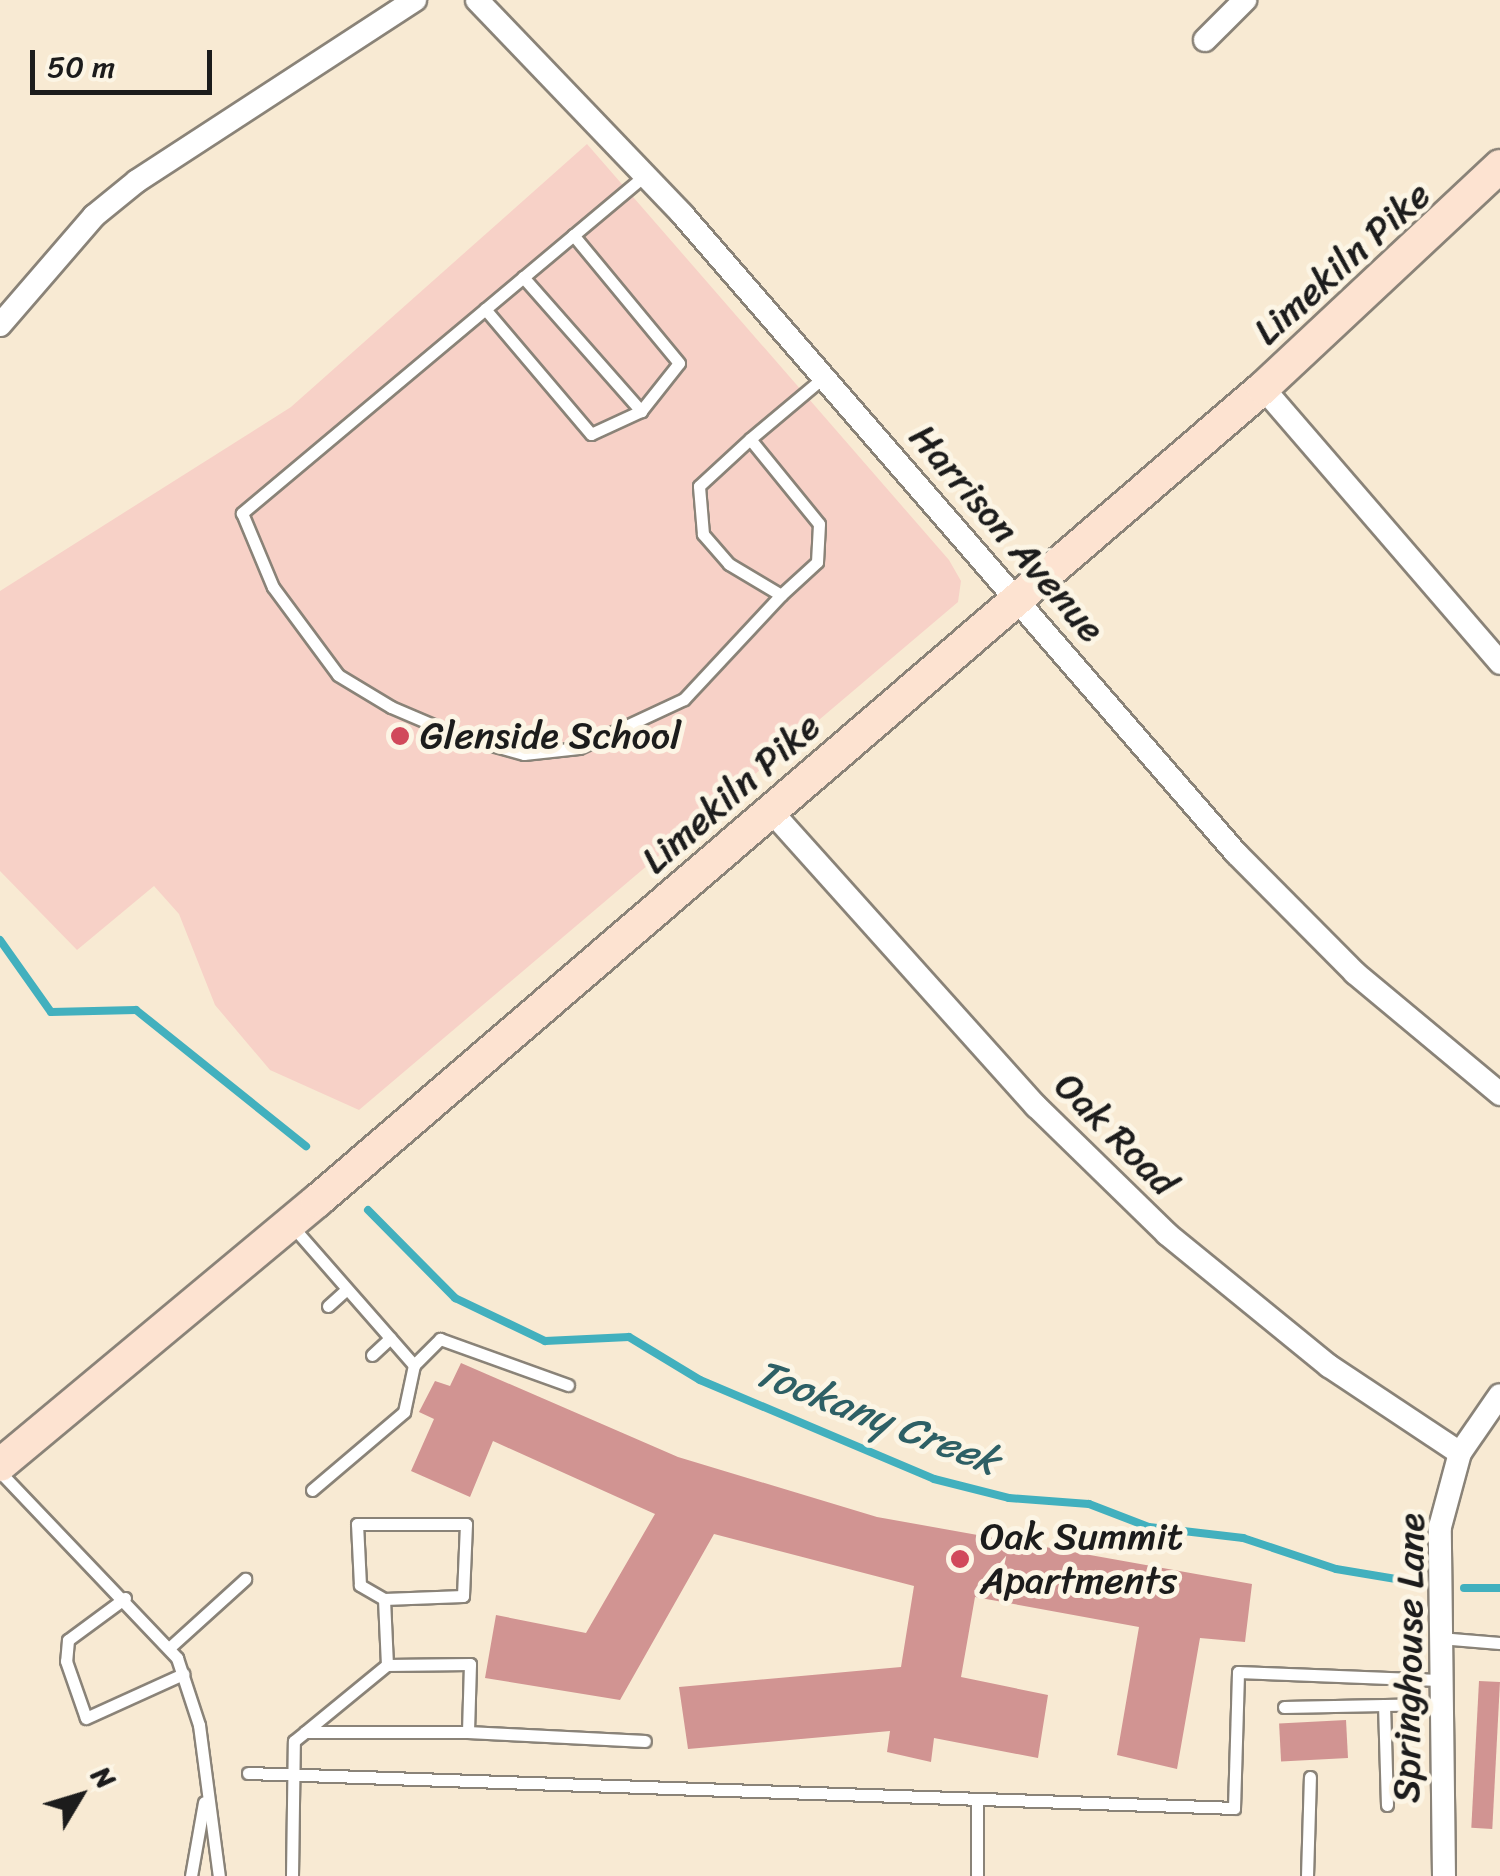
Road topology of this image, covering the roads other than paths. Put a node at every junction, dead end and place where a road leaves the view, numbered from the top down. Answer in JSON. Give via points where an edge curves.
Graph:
{"nodes":[{"id":1,"x":415,"y":0,"type":"edge"},
{"id":2,"x":476,"y":0,"type":"edge"},
{"id":3,"x":1245,"y":0,"type":"edge"},
{"id":4,"x":1205,"y":40,"type":"dead end"},
{"id":5,"x":1500,"y":166,"type":"edge"},
{"id":6,"x":644,"y":176,"type":"junction"},
{"id":7,"x":573,"y":235,"type":"junction"},
{"id":8,"x":523,"y":277,"type":"junction"},
{"id":9,"x":486,"y":309,"type":"junction"},
{"id":10,"x":0,"y":325,"type":"edge"},
{"id":11,"x":824,"y":377,"type":"junction"},
{"id":12,"x":1263,"y":388,"type":"junction"},
{"id":13,"x":641,"y":410,"type":"junction"},
{"id":14,"x":750,"y":438,"type":"junction"},
{"id":15,"x":781,"y":595,"type":"junction"},
{"id":16,"x":1018,"y":598,"type":"junction"},
{"id":17,"x":1500,"y":662,"type":"edge"},
{"id":18,"x":772,"y":811,"type":"junction"},
{"id":19,"x":1500,"y":1094,"type":"edge"},
{"id":20,"x":290,"y":1224,"type":"junction"},
{"id":21,"x":347,"y":1289,"type":"junction"},
{"id":22,"x":328,"y":1306,"type":"dead end"},
{"id":23,"x":390,"y":1338,"type":"junction"},
{"id":24,"x":372,"y":1355,"type":"dead end"},
{"id":25,"x":414,"y":1365,"type":"junction"},
{"id":26,"x":568,"y":1385,"type":"dead end"},
{"id":27,"x":1500,"y":1395,"type":"edge"},
{"id":28,"x":1460,"y":1453,"type":"junction"},
{"id":29,"x":0,"y":1468,"type":"edge"},
{"id":30,"x":312,"y":1490,"type":"dead end"},
{"id":31,"x":246,"y":1579,"type":"dead end"},
{"id":32,"x":125,"y":1598,"type":"junction"},
{"id":33,"x":384,"y":1600,"type":"junction"},
{"id":34,"x":1439,"y":1638,"type":"junction"},
{"id":35,"x":1500,"y":1643,"type":"edge"},
{"id":36,"x":170,"y":1648,"type":"junction"},
{"id":37,"x":388,"y":1665,"type":"junction"},
{"id":38,"x":182,"y":1674,"type":"junction"},
{"id":39,"x":1440,"y":1680,"type":"junction"},
{"id":40,"x":1440,"y":1704,"type":"junction"},
{"id":41,"x":1384,"y":1705,"type":"junction"},
{"id":42,"x":1284,"y":1707,"type":"dead end"},
{"id":43,"x":305,"y":1732,"type":"junction"},
{"id":44,"x":468,"y":1732,"type":"junction"},
{"id":45,"x":646,"y":1741,"type":"dead end"},
{"id":46,"x":248,"y":1773,"type":"dead end"},
{"id":47,"x":292,"y":1774,"type":"junction"},
{"id":48,"x":1310,"y":1777,"type":"dead end"},
{"id":49,"x":204,"y":1798,"type":"junction"},
{"id":50,"x":976,"y":1799,"type":"junction"},
{"id":51,"x":1387,"y":1806,"type":"dead end"},
{"id":52,"x":191,"y":1876,"type":"edge"},
{"id":53,"x":219,"y":1876,"type":"edge"},
{"id":54,"x":292,"y":1876,"type":"edge"},
{"id":55,"x":977,"y":1876,"type":"edge"},
{"id":56,"x":1307,"y":1876,"type":"edge"},
{"id":57,"x":1444,"y":1876,"type":"edge"}],
"edges":[{"from":1,"to":10,"type":"street","via":[[137,181],[94,216]]},
{"from":2,"to":6,"type":"street","name":"Harrison Avenue"},
{"from":3,"to":4,"type":"street"},
{"from":5,"to":12,"type":"main road","name":"Limekiln Pike"},
{"from":6,"to":7,"type":"lane"},
{"from":6,"to":11,"type":"street","name":"Harrison Avenue"},
{"from":7,"to":8,"type":"lane"},
{"from":7,"to":13,"type":"lane","via":[[679,363]]},
{"from":8,"to":9,"type":"lane"},
{"from":8,"to":13,"type":"lane"},
{"from":9,"to":13,"type":"lane","via":[[591,434]]},
{"from":9,"to":15,"type":"lane","via":[[242,514],[273,587],[338,675],[459,736],[524,754],[579,748],[684,699]]},
{"from":11,"to":14,"type":"lane"},
{"from":11,"to":16,"type":"street","name":"Harrison Avenue"},
{"from":12,"to":16,"type":"main road","name":"Limekiln Pike"},
{"from":12,"to":17,"type":"street"},
{"from":14,"to":15,"type":"lane","via":[[819,524],[816,562]]},
{"from":14,"to":15,"type":"lane","via":[[699,486],[703,534],[729,564]]},
{"from":16,"to":18,"type":"main road","name":"Limekiln Pike"},
{"from":16,"to":19,"type":"street","name":"Harrison Avenue","via":[[1274,892],[1438,1047]]},
{"from":18,"to":20,"type":"main road","name":"Limekiln Pike"},
{"from":18,"to":28,"type":"street","name":"Oak Road","via":[[1036,1106],[1153,1221],[1317,1356]]},
{"from":20,"to":21,"type":"lane"},
{"from":20,"to":29,"type":"main road","name":"Limekiln Pike"},
{"from":21,"to":22,"type":"lane"},
{"from":21,"to":23,"type":"lane"},
{"from":23,"to":24,"type":"lane"},
{"from":23,"to":25,"type":"lane"},
{"from":25,"to":26,"type":"lane","via":[[449,1337]]},
{"from":25,"to":30,"type":"lane","via":[[404,1412]]},
{"from":27,"to":28,"type":"street","name":"Springhouse Lane"},
{"from":28,"to":34,"type":"street","name":"Springhouse Lane","via":[[1442,1516]]},
{"from":29,"to":32,"type":"lane"},
{"from":31,"to":36,"type":"lane"},
{"from":32,"to":36,"type":"lane"},
{"from":32,"to":38,"type":"lane","via":[[68,1640],[66,1661],[86,1718]]},
{"from":33,"to":33,"type":"lane","via":[[463,1596],[466,1524],[357,1524],[360,1585]]},
{"from":33,"to":37,"type":"lane"},
{"from":34,"to":35,"type":"lane"},
{"from":34,"to":39,"type":"street","name":"Springhouse Lane"},
{"from":36,"to":38,"type":"lane"},
{"from":37,"to":43,"type":"lane"},
{"from":37,"to":44,"type":"lane","via":[[470,1664]]},
{"from":38,"to":49,"type":"lane","via":[[200,1725]]},
{"from":39,"to":40,"type":"street","name":"Springhouse Lane"},
{"from":39,"to":50,"type":"lane","via":[[1238,1672],[1234,1808]]},
{"from":40,"to":41,"type":"lane"},
{"from":40,"to":57,"type":"street","name":"Springhouse Lane"},
{"from":41,"to":42,"type":"lane"},
{"from":41,"to":51,"type":"lane"},
{"from":43,"to":44,"type":"lane"},
{"from":43,"to":47,"type":"lane","via":[[294,1741]]},
{"from":44,"to":45,"type":"lane"},
{"from":46,"to":47,"type":"lane"},
{"from":47,"to":50,"type":"lane"},
{"from":47,"to":54,"type":"lane"},
{"from":48,"to":56,"type":"lane"},
{"from":49,"to":52,"type":"lane"},
{"from":49,"to":53,"type":"lane"},
{"from":50,"to":55,"type":"lane"}]}
